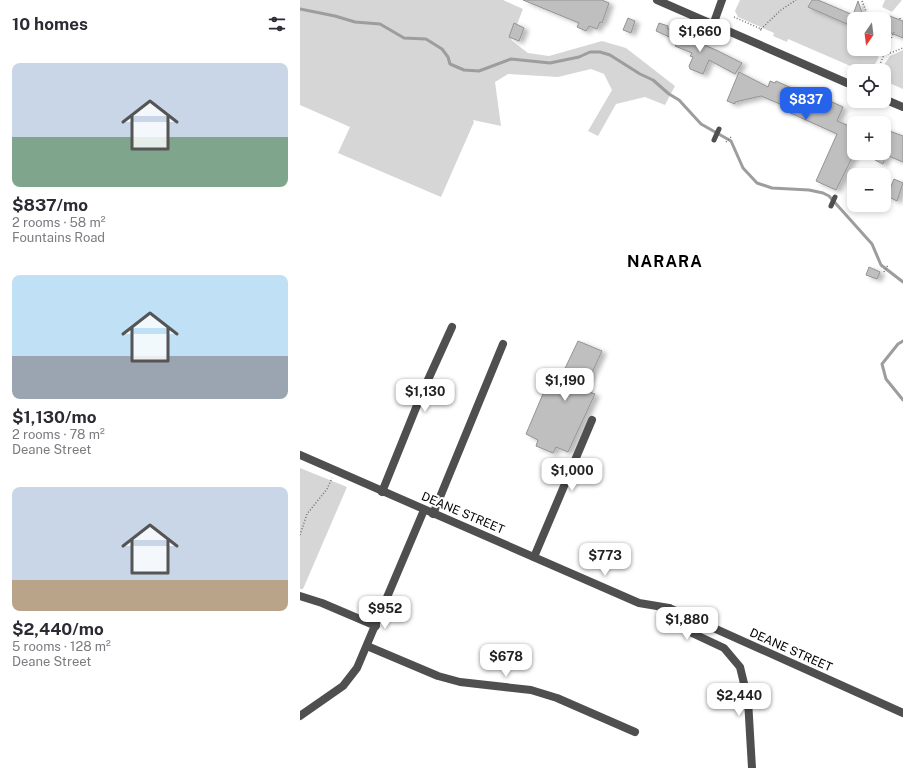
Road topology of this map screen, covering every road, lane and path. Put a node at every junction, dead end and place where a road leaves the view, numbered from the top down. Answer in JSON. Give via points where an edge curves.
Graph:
{"nodes":[{"id":1,"x":657,"y":0,"type":"edge"},
{"id":2,"x":722,"y":0,"type":"edge"},
{"id":3,"x":796,"y":0,"type":"edge"},
{"id":4,"x":862,"y":1,"type":"edge"},
{"id":5,"x":866,"y":12,"type":"edge"},
{"id":6,"x":734,"y":17,"type":"dead end"},
{"id":7,"x":713,"y":25,"type":"junction"},
{"id":8,"x":894,"y":32,"type":"dead end"},
{"id":9,"x":891,"y":39,"type":"edge"},
{"id":10,"x":903,"y":48,"type":"edge"},
{"id":11,"x":891,"y":53,"type":"edge"},
{"id":12,"x":883,"y":56,"type":"edge"},
{"id":13,"x":880,"y":64,"type":"edge"},
{"id":14,"x":847,"y":83,"type":"edge"},
{"id":15,"x":891,"y":102,"type":"edge"},
{"id":16,"x":903,"y":107,"type":"edge"},
{"id":17,"x":719,"y":129,"type":"dead end"},
{"id":18,"x":732,"y":136,"type":"dead end"},
{"id":19,"x":714,"y":140,"type":"dead end"},
{"id":20,"x":726,"y":142,"type":"dead end"},
{"id":21,"x":835,"y":197,"type":"dead end"},
{"id":22,"x":831,"y":206,"type":"dead end"},
{"id":23,"x":888,"y":265,"type":"dead end"},
{"id":24,"x":884,"y":272,"type":"dead end"},
{"id":25,"x":452,"y":327,"type":"dead end"},
{"id":26,"x":503,"y":344,"type":"dead end"},
{"id":27,"x":592,"y":420,"type":"dead end"},
{"id":28,"x":300,"y":455,"type":"edge"},
{"id":29,"x":330,"y":480,"type":"dead end"},
{"id":30,"x":382,"y":492,"type":"junction"},
{"id":31,"x":424,"y":510,"type":"junction"},
{"id":32,"x":433,"y":514,"type":"junction"},
{"id":33,"x":300,"y":535,"type":"edge"},
{"id":34,"x":534,"y":557,"type":"junction"},
{"id":35,"x":300,"y":596,"type":"edge"},
{"id":36,"x":670,"y":608,"type":"junction"},
{"id":37,"x":376,"y":626,"type":"junction"},
{"id":38,"x":368,"y":646,"type":"junction"},
{"id":39,"x":903,"y":713,"type":"edge"},
{"id":40,"x":300,"y":716,"type":"edge"},
{"id":41,"x":635,"y":732,"type":"dead end"},
{"id":42,"x":752,"y":768,"type":"edge"}],
"edges":[{"from":1,"to":7,"type":"street"},
{"from":2,"to":7,"type":"street"},
{"from":3,"to":6,"type":"path","via":[[781,10],[761,30]]},
{"from":4,"to":5,"type":"path"},
{"from":7,"to":14,"type":"street"},
{"from":8,"to":9,"type":"path"},
{"from":10,"to":11,"type":"path"},
{"from":12,"to":13,"type":"path"},
{"from":15,"to":16,"type":"street"},
{"from":17,"to":19,"type":"lane"},
{"from":18,"to":20,"type":"path"},
{"from":21,"to":22,"type":"lane"},
{"from":23,"to":24,"type":"path"},
{"from":25,"to":30,"type":"street"},
{"from":26,"to":32,"type":"street"},
{"from":27,"to":34,"type":"street"},
{"from":28,"to":30,"type":"street","name":"DEANE STREET"},
{"from":29,"to":33,"type":"path","via":[[327,489],[307,514]]},
{"from":30,"to":31,"type":"street","name":"DEANE STREET"},
{"from":31,"to":32,"type":"street","name":"DEANE STREET"},
{"from":31,"to":37,"type":"street"},
{"from":32,"to":34,"type":"street","name":"DEANE STREET"},
{"from":34,"to":36,"type":"street","name":"DEANE STREET","via":[[639,603]]},
{"from":35,"to":37,"type":"street"},
{"from":36,"to":39,"type":"street","name":"DEANE STREET"},
{"from":36,"to":42,"type":"street","via":[[668,613],[671,621],[724,648],[740,667],[748,700]]},
{"from":37,"to":38,"type":"street"},
{"from":38,"to":40,"type":"street","via":[[357,668],[343,686]]},
{"from":38,"to":41,"type":"street","via":[[438,676],[460,682],[531,690],[557,698]]}]}
